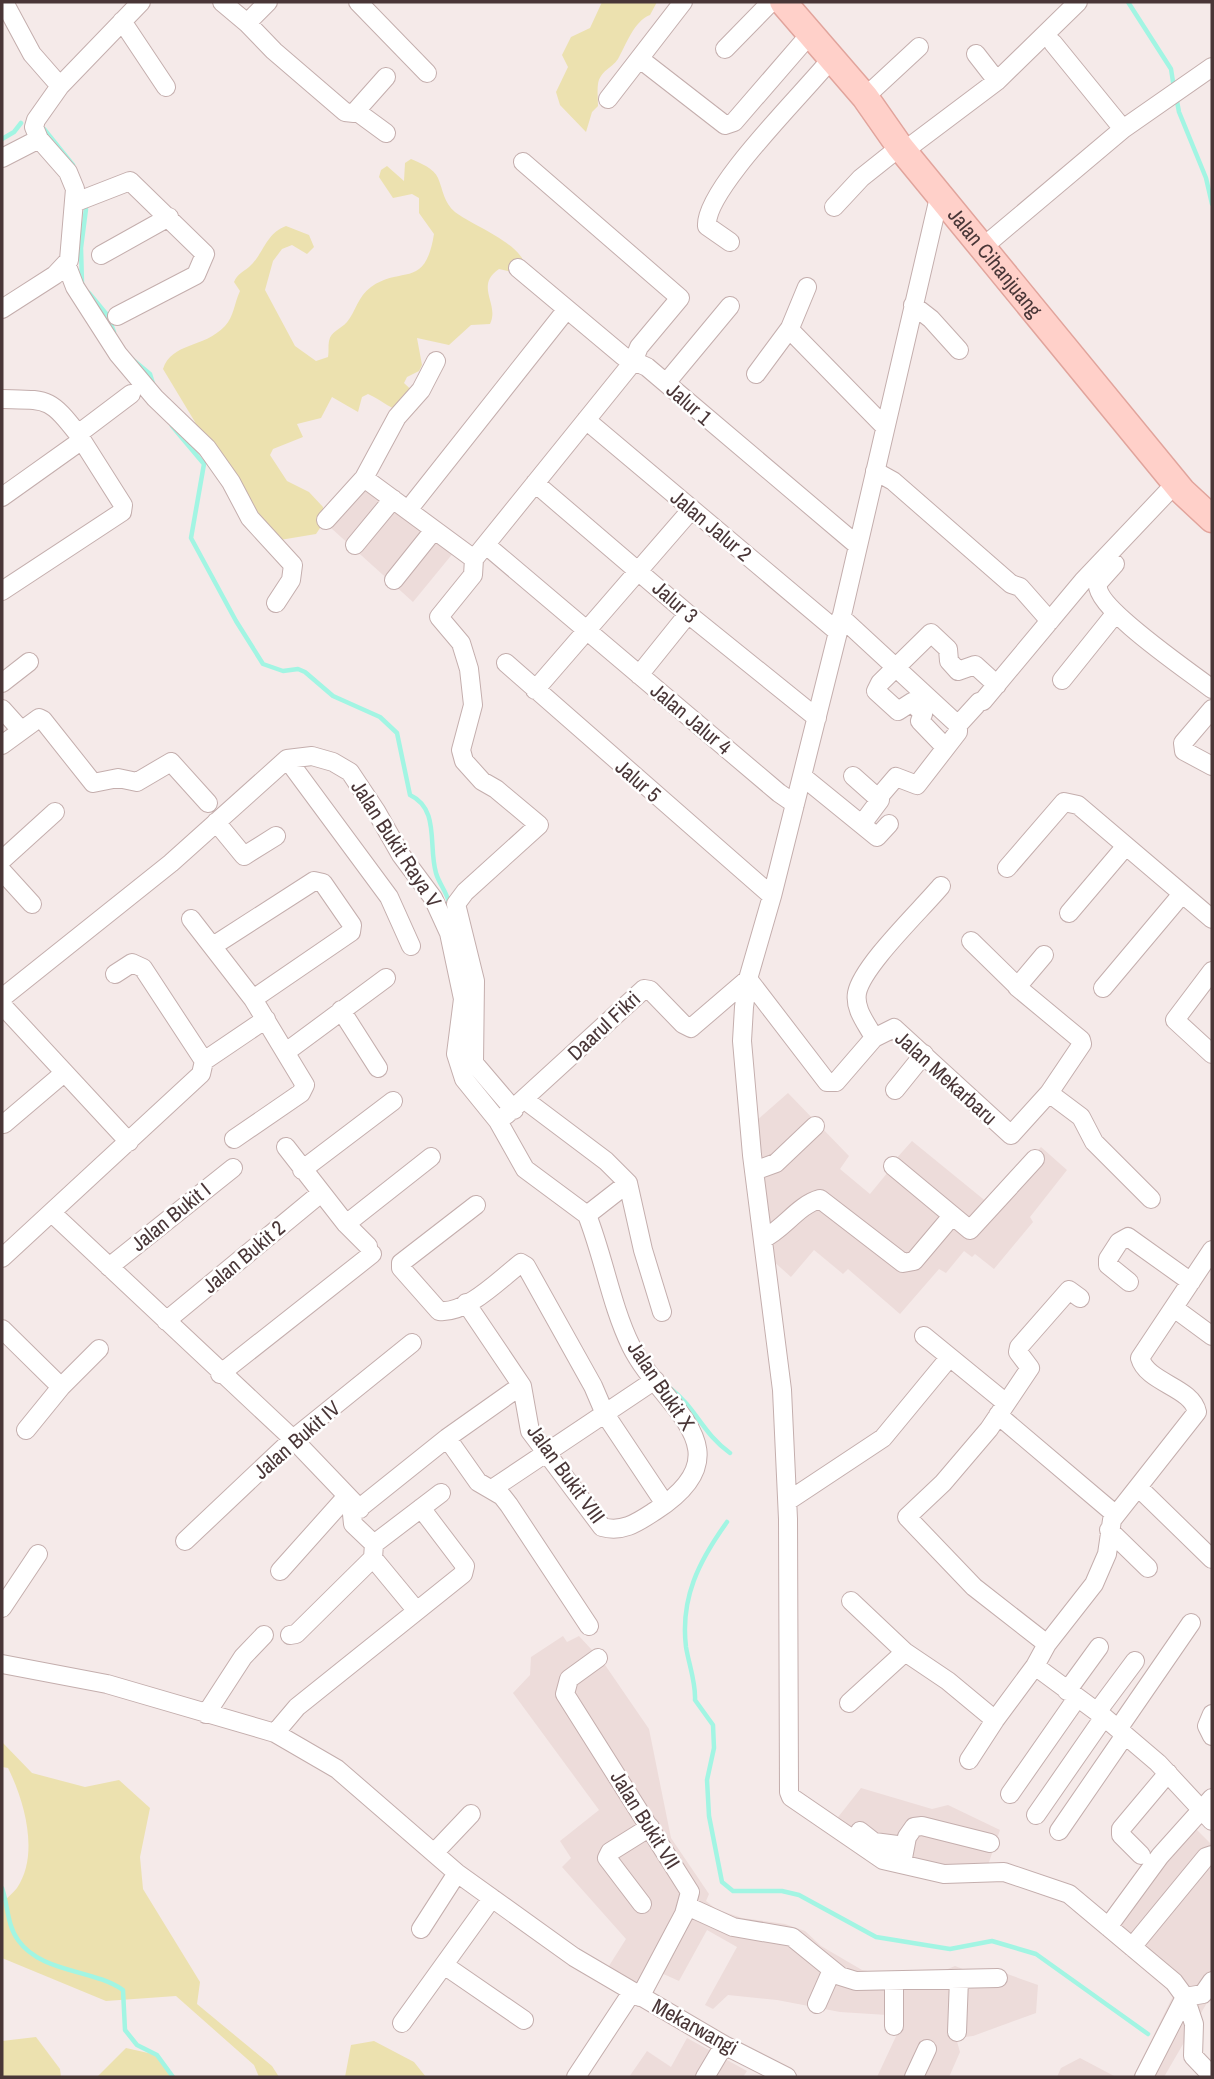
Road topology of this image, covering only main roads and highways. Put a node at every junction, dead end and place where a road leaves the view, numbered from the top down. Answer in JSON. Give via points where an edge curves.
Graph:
{"nodes":[{"id":1,"x":783,"y":2,"type":"edge"},
{"id":2,"x":1212,"y":519,"type":"edge"}],
"edges":[{"from":1,"to":2,"type":"main road","name":"Jalan Cihanjuang","via":[[1179,487]]}]}
